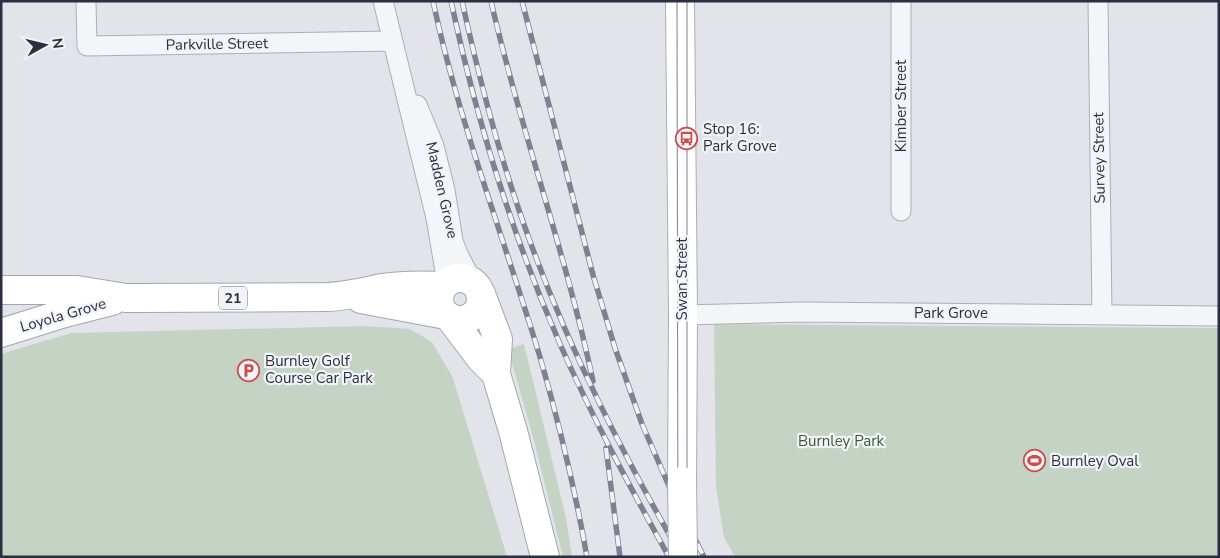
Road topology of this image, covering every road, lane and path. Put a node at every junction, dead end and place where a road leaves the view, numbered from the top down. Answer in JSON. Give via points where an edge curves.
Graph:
{"nodes":[{"id":1,"x":86,"y":1,"type":"edge"},
{"id":2,"x":383,"y":1,"type":"edge"},
{"id":3,"x":680,"y":1,"type":"edge"},
{"id":4,"x":901,"y":1,"type":"edge"},
{"id":5,"x":1098,"y":1,"type":"edge"},
{"id":6,"x":393,"y":41,"type":"junction"},
{"id":7,"x":901,"y":211,"type":"dead end"},
{"id":8,"x":461,"y":286,"type":"junction"},
{"id":9,"x":1,"y":290,"type":"edge"},
{"id":10,"x":345,"y":296,"type":"junction"},
{"id":11,"x":126,"y":298,"type":"junction"},
{"id":12,"x":683,"y":315,"type":"junction"},
{"id":13,"x":1102,"y":315,"type":"junction"},
{"id":14,"x":448,"y":316,"type":"junction"},
{"id":15,"x":1219,"y":316,"type":"edge"},
{"id":16,"x":1,"y":333,"type":"edge"},
{"id":17,"x":496,"y":374,"type":"junction"},
{"id":18,"x":545,"y":557,"type":"edge"},
{"id":19,"x":683,"y":557,"type":"edge"}],
"edges":[{"from":1,"to":6,"type":"street","name":"Parkville Street","via":[[87,46]]},
{"from":2,"to":6,"type":"street","name":"Madden Grove"},
{"from":3,"to":12,"type":"main road","name":"Swan Street"},
{"from":4,"to":7,"type":"street","name":"Kimber Street"},
{"from":5,"to":13,"type":"street","name":"Survey Street"},
{"from":6,"to":8,"type":"street","name":"Madden Grove","via":[[436,218]]},
{"from":6,"to":8,"type":"street","name":"Madden Grove","via":[[434,146],[458,254]]},
{"from":8,"to":10,"type":"main road","name":"Loyola Grove","number":"21","via":[[383,288]]},
{"from":8,"to":14,"type":"main road","via":[[439,298],[442,310]]},
{"from":8,"to":14,"type":"main road","number":"21","via":[[480,306],[474,316],[462,320]]},
{"from":8,"to":17,"type":"main road","name":"Madden Grove","via":[[498,339]]},
{"from":9,"to":11,"type":"main road","name":"Loyola Grove","number":"21","via":[[78,290]]},
{"from":10,"to":11,"type":"main road","name":"Loyola Grove","number":"21"},
{"from":10,"to":14,"type":"main road","name":"Loyola Grove","number":"21"},
{"from":11,"to":16,"type":"main road","name":"Loyola Grove","number":"21"},
{"from":12,"to":13,"type":"street","name":"Park Grove","via":[[802,312]]},
{"from":12,"to":19,"type":"main road","name":"Swan Street","bridge":true},
{"from":13,"to":15,"type":"street","name":"Park Grove"},
{"from":14,"to":17,"type":"main road","name":"Madden Grove"},
{"from":17,"to":18,"type":"main road","name":"Madden Grove"}]}
